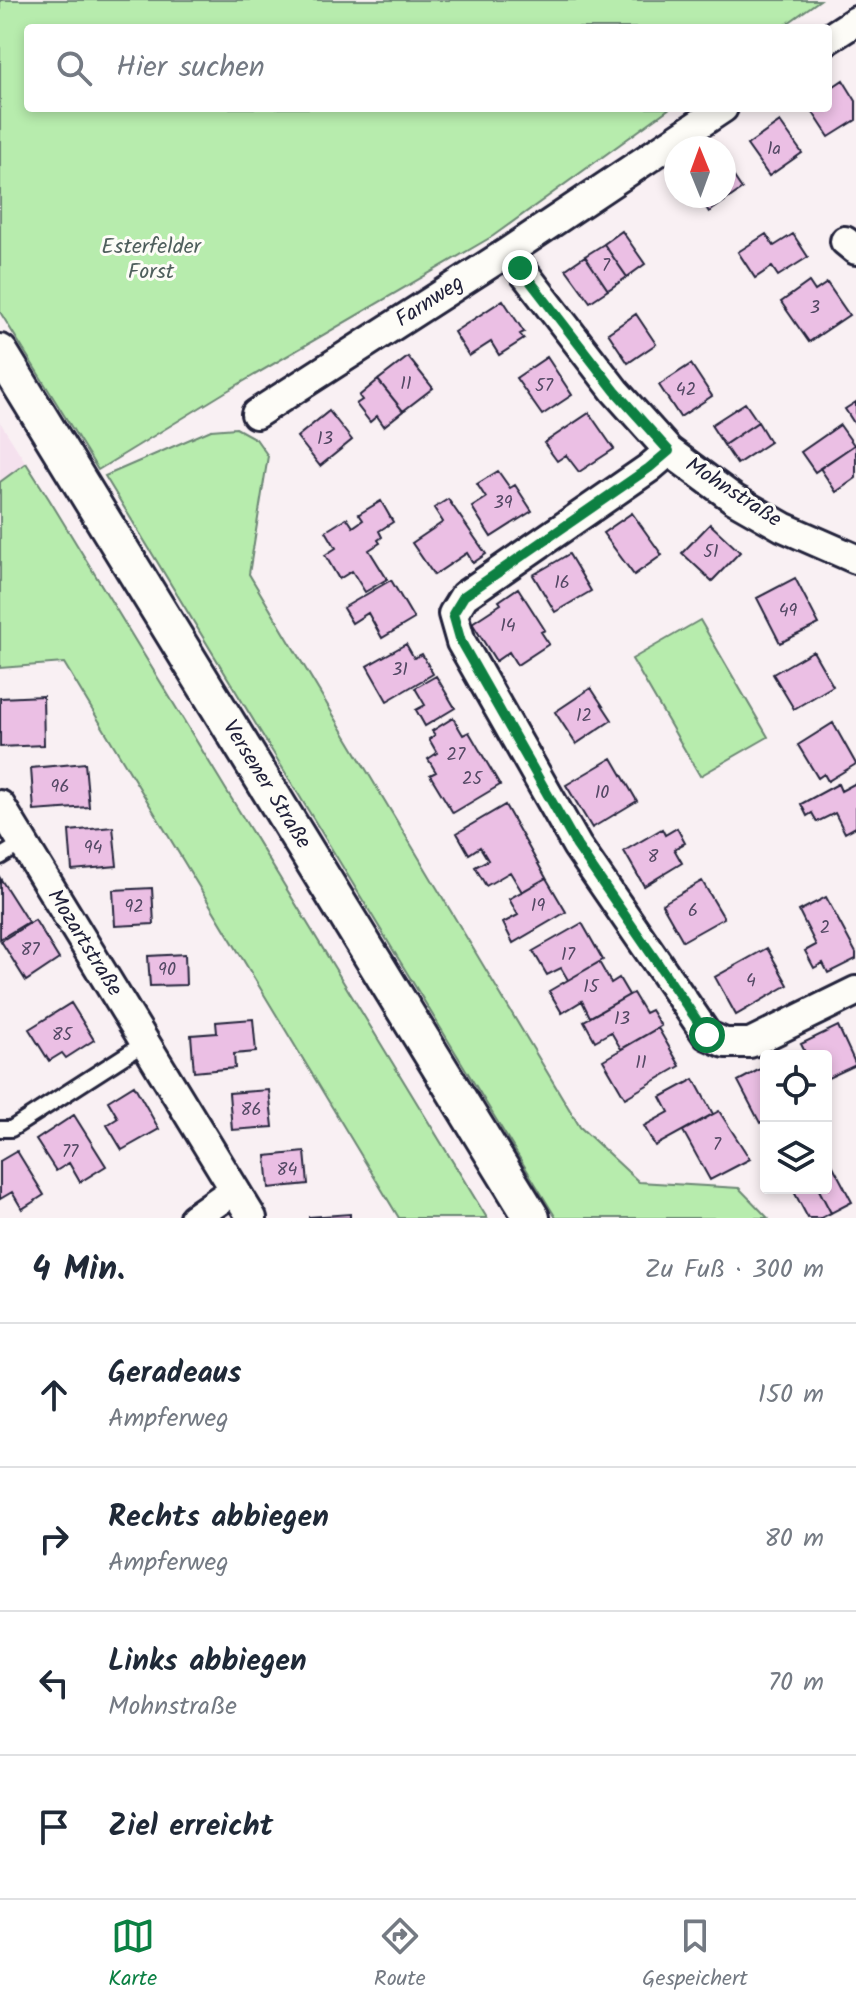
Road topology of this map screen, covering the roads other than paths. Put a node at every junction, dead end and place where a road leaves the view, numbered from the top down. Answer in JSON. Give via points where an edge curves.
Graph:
{"nodes":[{"id":1,"x":856,"y":21,"type":"edge"},
{"id":2,"x":832,"y":36,"type":"edge"},
{"id":3,"x":717,"y":112,"type":"edge"},
{"id":4,"x":508,"y":252,"type":"junction"},
{"id":5,"x":0,"y":352,"type":"edge"},
{"id":6,"x":256,"y":414,"type":"dead end"},
{"id":7,"x":669,"y":451,"type":"junction"},
{"id":8,"x":856,"y":559,"type":"edge"},
{"id":9,"x":0,"y":805,"type":"edge"},
{"id":10,"x":11,"y":850,"type":"edge"},
{"id":11,"x":856,"y":991,"type":"edge"},
{"id":12,"x":146,"y":1042,"type":"junction"},
{"id":13,"x":0,"y":1129,"type":"edge"},
{"id":14,"x":234,"y":1190,"type":"junction"},
{"id":15,"x":194,"y":1218,"type":"edge"},
{"id":16,"x":252,"y":1218,"type":"edge"},
{"id":17,"x":532,"y":1218,"type":"edge"}],
"edges":[{"from":1,"to":2,"type":"street"},
{"from":3,"to":4,"type":"street","name":"Farnweg"},
{"from":4,"to":6,"type":"street","name":"Farnweg"},
{"from":4,"to":7,"type":"street","name":"Mohnstraße","via":[[615,391]]},
{"from":5,"to":17,"type":"street","name":"Versener Straße"},
{"from":7,"to":8,"type":"street","name":"Mohnstraße","via":[[734,499]]},
{"from":7,"to":11,"type":"street","via":[[464,596],[453,614],[461,642],[577,846],[707,1035],[725,1043],[750,1043]]},
{"from":9,"to":10,"type":"street","name":"Mozartstraße"},
{"from":10,"to":12,"type":"street","name":"Mozartstraße"},
{"from":12,"to":13,"type":"lane","via":[[11,1129]]},
{"from":12,"to":14,"type":"street","name":"Mozartstraße"},
{"from":14,"to":15,"type":"street"},
{"from":14,"to":16,"type":"street","name":"Mozartstraße"}]}
